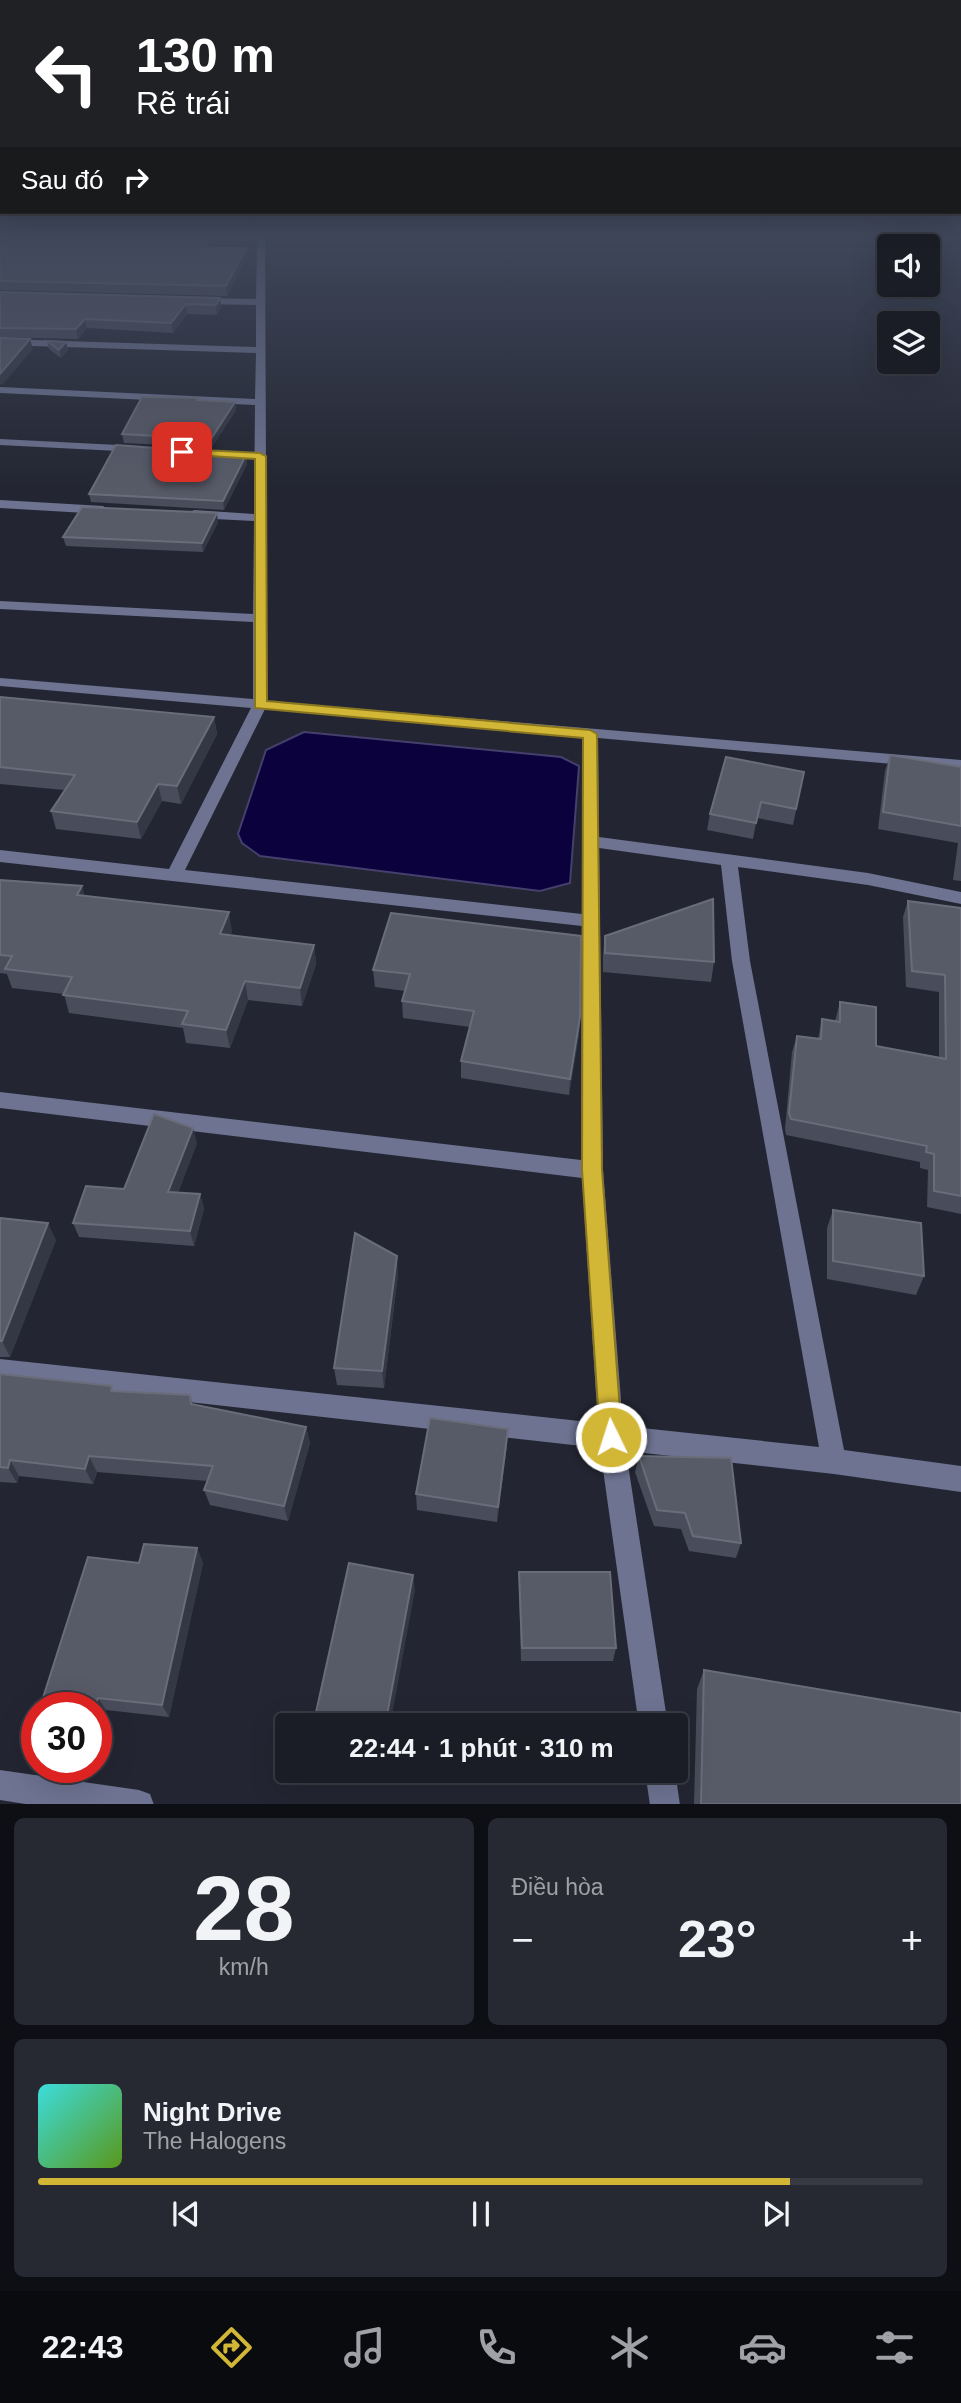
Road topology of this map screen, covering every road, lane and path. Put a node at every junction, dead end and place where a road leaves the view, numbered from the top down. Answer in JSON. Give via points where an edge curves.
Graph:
{"nodes":[{"id":1,"x":260,"y":319,"type":"edge"},
{"id":2,"x":0,"y":342,"type":"edge"},
{"id":3,"x":261,"y":351,"type":"junction"},
{"id":4,"x":0,"y":390,"type":"edge"},
{"id":5,"x":261,"y":402,"type":"junction"},
{"id":6,"x":0,"y":442,"type":"edge"},
{"id":7,"x":151,"y":450,"type":"edge"},
{"id":8,"x":0,"y":505,"type":"edge"},
{"id":9,"x":110,"y":510,"type":"edge"},
{"id":10,"x":178,"y":514,"type":"edge"},
{"id":11,"x":261,"y":518,"type":"junction"},
{"id":12,"x":0,"y":605,"type":"edge"},
{"id":13,"x":260,"y":618,"type":"junction"},
{"id":14,"x":0,"y":682,"type":"edge"},
{"id":15,"x":260,"y":705,"type":"junction"},
{"id":16,"x":590,"y":734,"type":"junction"},
{"id":17,"x":961,"y":765,"type":"edge"},
{"id":18,"x":590,"y":841,"type":"junction"},
{"id":19,"x":0,"y":856,"type":"edge"},
{"id":20,"x":729,"y":860,"type":"junction"},
{"id":21,"x":174,"y":875,"type":"junction"},
{"id":22,"x":961,"y":898,"type":"edge"},
{"id":23,"x":591,"y":920,"type":"junction"},
{"id":24,"x":0,"y":1100,"type":"edge"},
{"id":25,"x":592,"y":1170,"type":"junction"},
{"id":26,"x":0,"y":1370,"type":"edge"},
{"id":27,"x":611,"y":1437,"type":"junction"},
{"id":28,"x":834,"y":1461,"type":"junction"},
{"id":29,"x":961,"y":1479,"type":"edge"},
{"id":30,"x":652,"y":1713,"type":"edge"},
{"id":31,"x":662,"y":1783,"type":"edge"},
{"id":32,"x":0,"y":1785,"type":"edge"},
{"id":33,"x":139,"y":1804,"type":"edge"},
{"id":34,"x":665,"y":1804,"type":"edge"}],
"edges":[{"from":1,"to":3,"type":"street"},
{"from":2,"to":3,"type":"street"},
{"from":3,"to":5,"type":"street"},
{"from":4,"to":5,"type":"street"},
{"from":5,"to":11,"type":"street","via":[[254,455]]},
{"from":6,"to":7,"type":"street"},
{"from":8,"to":9,"type":"street"},
{"from":10,"to":11,"type":"street"},
{"from":11,"to":13,"type":"street"},
{"from":12,"to":13,"type":"street"},
{"from":13,"to":15,"type":"street"},
{"from":14,"to":15,"type":"street"},
{"from":15,"to":16,"type":"street"},
{"from":15,"to":21,"type":"street"},
{"from":16,"to":17,"type":"street"},
{"from":16,"to":18,"type":"street"},
{"from":18,"to":20,"type":"street"},
{"from":18,"to":23,"type":"street"},
{"from":19,"to":21,"type":"street"},
{"from":20,"to":22,"type":"street","via":[[868,879]]},
{"from":20,"to":28,"type":"street","via":[[741,961]]},
{"from":21,"to":23,"type":"street"},
{"from":23,"to":25,"type":"street"},
{"from":24,"to":25,"type":"street"},
{"from":25,"to":27,"type":"street"},
{"from":26,"to":27,"type":"street"},
{"from":27,"to":28,"type":"street"},
{"from":27,"to":30,"type":"street"},
{"from":28,"to":29,"type":"street"},
{"from":31,"to":34,"type":"street"},
{"from":32,"to":33,"type":"street"}]}
